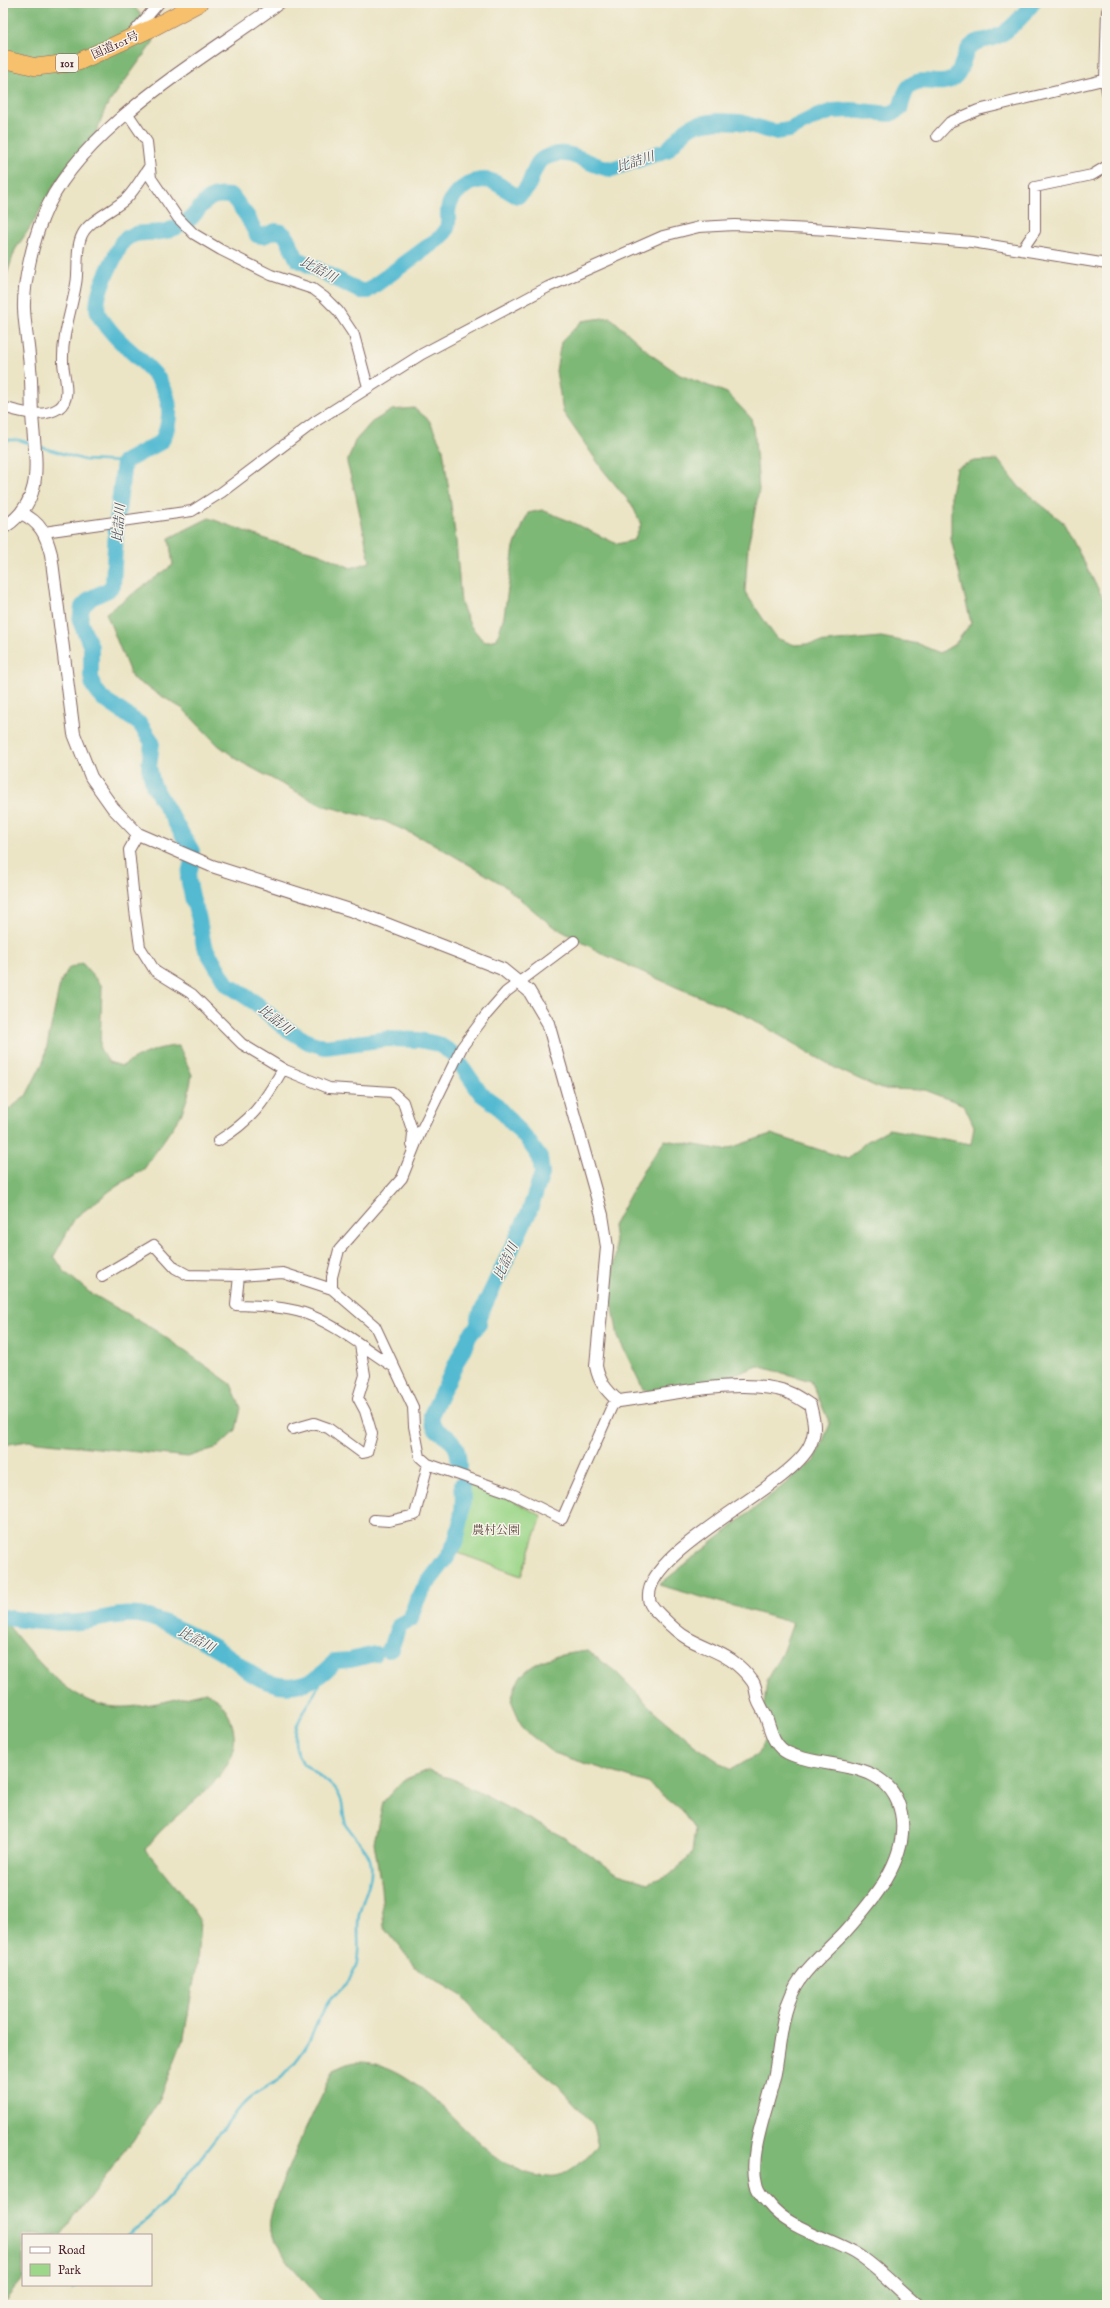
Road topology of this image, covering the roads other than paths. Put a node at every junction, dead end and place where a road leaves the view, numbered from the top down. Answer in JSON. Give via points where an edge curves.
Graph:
{"nodes":[{"id":1,"x":159,"y":3,"type":"edge"},
{"id":2,"x":199,"y":3,"type":"edge"},
{"id":3,"x":279,"y":3,"type":"edge"},
{"id":4,"x":1107,"y":11,"type":"edge"},
{"id":5,"x":128,"y":40,"type":"junction"},
{"id":6,"x":3,"y":59,"type":"edge"},
{"id":7,"x":1106,"y":79,"type":"edge"},
{"id":8,"x":1107,"y":92,"type":"edge"},
{"id":9,"x":128,"y":114,"type":"junction"},
{"id":10,"x":938,"y":136,"type":"dead end"},
{"id":11,"x":1107,"y":166,"type":"edge"},
{"id":12,"x":149,"y":167,"type":"junction"},
{"id":13,"x":1022,"y":250,"type":"junction"},
{"id":14,"x":1107,"y":264,"type":"edge"},
{"id":15,"x":368,"y":387,"type":"junction"},
{"id":16,"x":3,"y":407,"type":"edge"},
{"id":17,"x":32,"y":414,"type":"junction"},
{"id":18,"x":21,"y":513,"type":"junction"},
{"id":19,"x":3,"y":528,"type":"edge"},
{"id":20,"x":44,"y":532,"type":"junction"},
{"id":21,"x":138,"y":834,"type":"junction"},
{"id":22,"x":574,"y":941,"type":"dead end"},
{"id":23,"x":518,"y":983,"type":"junction"},
{"id":24,"x":283,"y":1069,"type":"junction"},
{"id":25,"x":218,"y":1141,"type":"dead end"},
{"id":26,"x":412,"y":1153,"type":"junction"},
{"id":27,"x":102,"y":1276,"type":"dead end"},
{"id":28,"x":239,"y":1276,"type":"junction"},
{"id":29,"x":332,"y":1289,"type":"junction"},
{"id":30,"x":360,"y":1345,"type":"junction"},
{"id":31,"x":394,"y":1367,"type":"junction"},
{"id":32,"x":618,"y":1401,"type":"junction"},
{"id":33,"x":293,"y":1429,"type":"dead end"},
{"id":34,"x":428,"y":1464,"type":"junction"},
{"id":35,"x":374,"y":1520,"type":"dead end"},
{"id":36,"x":917,"y":2305,"type":"edge"}],
"edges":[{"from":1,"to":5,"type":"street"},
{"from":2,"to":5,"type":"highway","name":"国道101号","number":"101"},
{"from":3,"to":9,"type":"street"},
{"from":4,"to":7,"type":"street"},
{"from":5,"to":6,"type":"highway","name":"国道101号","number":"101","via":[[78,62],[54,66],[36,67]]},
{"from":7,"to":8,"type":"street"},
{"from":7,"to":10,"type":"street","via":[[978,110],[950,122]]},
{"from":9,"to":12,"type":"street","via":[[147,142]]},
{"from":9,"to":17,"type":"street","via":[[95,142],[74,165],[58,187],[43,216],[31,255],[24,308]]},
{"from":11,"to":13,"type":"street","via":[[1092,176],[1035,187],[1035,231]]},
{"from":12,"to":15,"type":"street","via":[[151,178],[178,218],[194,234],[270,275],[314,289],[338,311],[354,335]]},
{"from":12,"to":17,"type":"street","via":[[127,198],[90,225],[81,236],[77,283],[64,342],[63,361],[67,386],[64,402],[51,411]]},
{"from":13,"to":14,"type":"street"},
{"from":13,"to":15,"type":"street","via":[[972,242],[830,230],[735,225],[699,227],[633,247],[548,287],[422,354]]},
{"from":15,"to":20,"type":"street","via":[[316,421],[222,492],[192,510]]},
{"from":16,"to":17,"type":"street"},
{"from":17,"to":18,"type":"street","via":[[37,474],[29,501]]},
{"from":18,"to":19,"type":"street"},
{"from":18,"to":20,"type":"street","via":[[32,518]]},
{"from":20,"to":21,"type":"street","via":[[52,554],[74,734],[91,777],[113,808]]},
{"from":21,"to":23,"type":"street","via":[[212,866],[353,911],[502,969]]},
{"from":21,"to":24,"type":"street","via":[[129,850],[140,947],[146,959],[155,971],[192,994],[242,1044]]},
{"from":22,"to":23,"type":"street"},
{"from":23,"to":26,"type":"street","via":[[506,992],[462,1047]]},
{"from":23,"to":32,"type":"street","via":[[529,991],[548,1023],[602,1215],[607,1247],[596,1366],[599,1379]]},
{"from":24,"to":25,"type":"street","via":[[266,1099],[242,1126]]},
{"from":24,"to":26,"type":"street","via":[[329,1088],[392,1092],[403,1102],[413,1133]]},
{"from":26,"to":29,"type":"street","via":[[402,1178],[339,1250]]},
{"from":27,"to":28,"type":"street","via":[[154,1245],[175,1268],[188,1275]]},
{"from":28,"to":29,"type":"street","via":[[284,1273]]},
{"from":28,"to":30,"type":"street","via":[[236,1305],[279,1308],[304,1313],[324,1322]]},
{"from":29,"to":31,"type":"street","via":[[375,1326]]},
{"from":30,"to":31,"type":"street"},
{"from":30,"to":33,"type":"street","via":[[365,1375],[358,1398],[372,1434],[367,1452],[362,1453],[333,1431],[314,1423]]},
{"from":31,"to":34,"type":"street","via":[[414,1407],[414,1426],[420,1457]]},
{"from":32,"to":34,"type":"street","via":[[612,1406],[562,1519],[508,1492]]},
{"from":32,"to":36,"type":"street","via":[[705,1388],[755,1386],[790,1393],[810,1405],[815,1426],[810,1446],[798,1462],[730,1511],[665,1564],[650,1589],[648,1600],[683,1636],[732,1660],[754,1684],[770,1733],[779,1748],[788,1754],[852,1767],[872,1775],[889,1787],[899,1804],[902,1839],[896,1860],[873,1896],[843,1934],[818,1957],[800,1979],[788,2002],[775,2074],[757,2144],[756,2185],[770,2206],[783,2219],[853,2252],[872,2265]]},
{"from":34,"to":35,"type":"street","via":[[415,1515],[389,1521]]}]}
